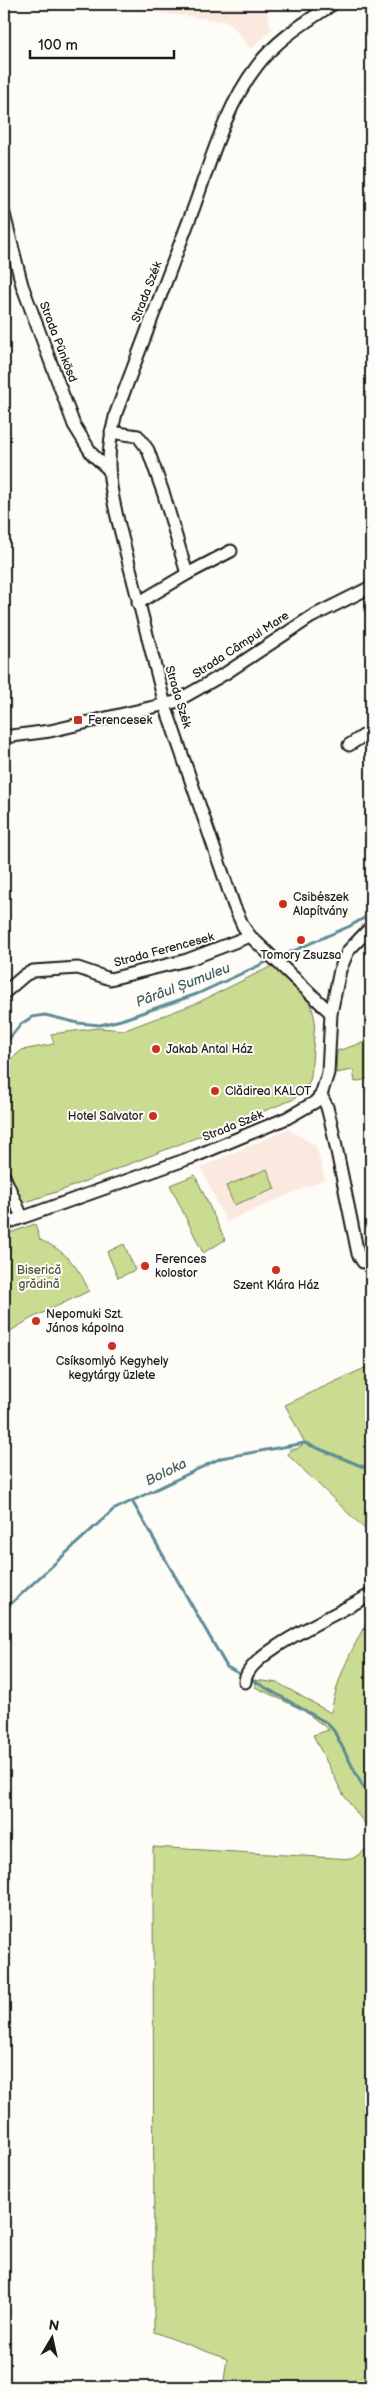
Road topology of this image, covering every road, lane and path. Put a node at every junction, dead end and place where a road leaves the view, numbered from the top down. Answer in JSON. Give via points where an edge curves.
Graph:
{"nodes":[{"id":1,"x":333,"y":4,"type":"edge"},
{"id":2,"x":4,"y":214,"type":"edge"},
{"id":3,"x":111,"y":432,"type":"junction"},
{"id":4,"x":108,"y":469,"type":"junction"},
{"id":5,"x":231,"y":551,"type":"dead end"},
{"id":6,"x":188,"y":574,"type":"junction"},
{"id":7,"x":371,"y":587,"type":"edge"},
{"id":8,"x":138,"y":603,"type":"junction"},
{"id":9,"x":165,"y":705,"type":"junction"},
{"id":10,"x":371,"y":731,"type":"edge"},
{"id":11,"x":4,"y":737,"type":"edge"},
{"id":12,"x":349,"y":745,"type":"dead end"},
{"id":13,"x":371,"y":927,"type":"edge"},
{"id":14,"x":250,"y":936,"type":"junction"},
{"id":15,"x":4,"y":993,"type":"edge"},
{"id":16,"x":331,"y":1013,"type":"junction"},
{"id":17,"x":321,"y":1095,"type":"junction"},
{"id":18,"x":4,"y":1176,"type":"edge"},
{"id":19,"x":22,"y":1217,"type":"junction"},
{"id":20,"x":4,"y":1224,"type":"edge"},
{"id":21,"x":371,"y":1262,"type":"edge"},
{"id":22,"x":371,"y":1594,"type":"edge"},
{"id":23,"x":245,"y":1682,"type":"dead end"}],
"edges":[{"from":1,"to":3,"type":"street","name":"Strada Szék","via":[[294,30],[266,55],[236,100],[210,160]]},
{"from":2,"to":4,"type":"street","name":"Strada Pünkösd","via":[[22,285],[74,425],[92,454]]},
{"from":3,"to":4,"type":"street","name":"Strada Szék"},
{"from":3,"to":6,"type":"street","via":[[138,436],[148,450]]},
{"from":4,"to":8,"type":"street","name":"Strada Szék"},
{"from":5,"to":6,"type":"street"},
{"from":6,"to":8,"type":"street"},
{"from":7,"to":9,"type":"street","name":"Strada Câmpul Mare","via":[[311,617],[226,673]]},
{"from":8,"to":9,"type":"street","name":"Strada Szék"},
{"from":9,"to":11,"type":"street","name":"Strada Câmpul Mare","via":[[50,731]]},
{"from":9,"to":14,"type":"street","name":"Strada Szék","via":[[234,906]]},
{"from":10,"to":12,"type":"street"},
{"from":13,"to":16,"type":"street","via":[[344,960]]},
{"from":14,"to":15,"type":"street","name":"Strada Ferencesek","via":[[187,960],[110,979],[78,968],[33,971]]},
{"from":14,"to":16,"type":"street","name":"Strada Szék"},
{"from":16,"to":17,"type":"street","via":[[328,1073]]},
{"from":17,"to":19,"type":"street","name":"Strada Szék","via":[[310,1106],[193,1157]]},
{"from":17,"to":21,"type":"street","via":[[332,1127],[358,1254],[363,1262]]},
{"from":18,"to":19,"type":"street"},
{"from":19,"to":20,"type":"street","name":"Strada Szék"},
{"from":22,"to":23,"type":"street","via":[[262,1656],[248,1669]]}]}
